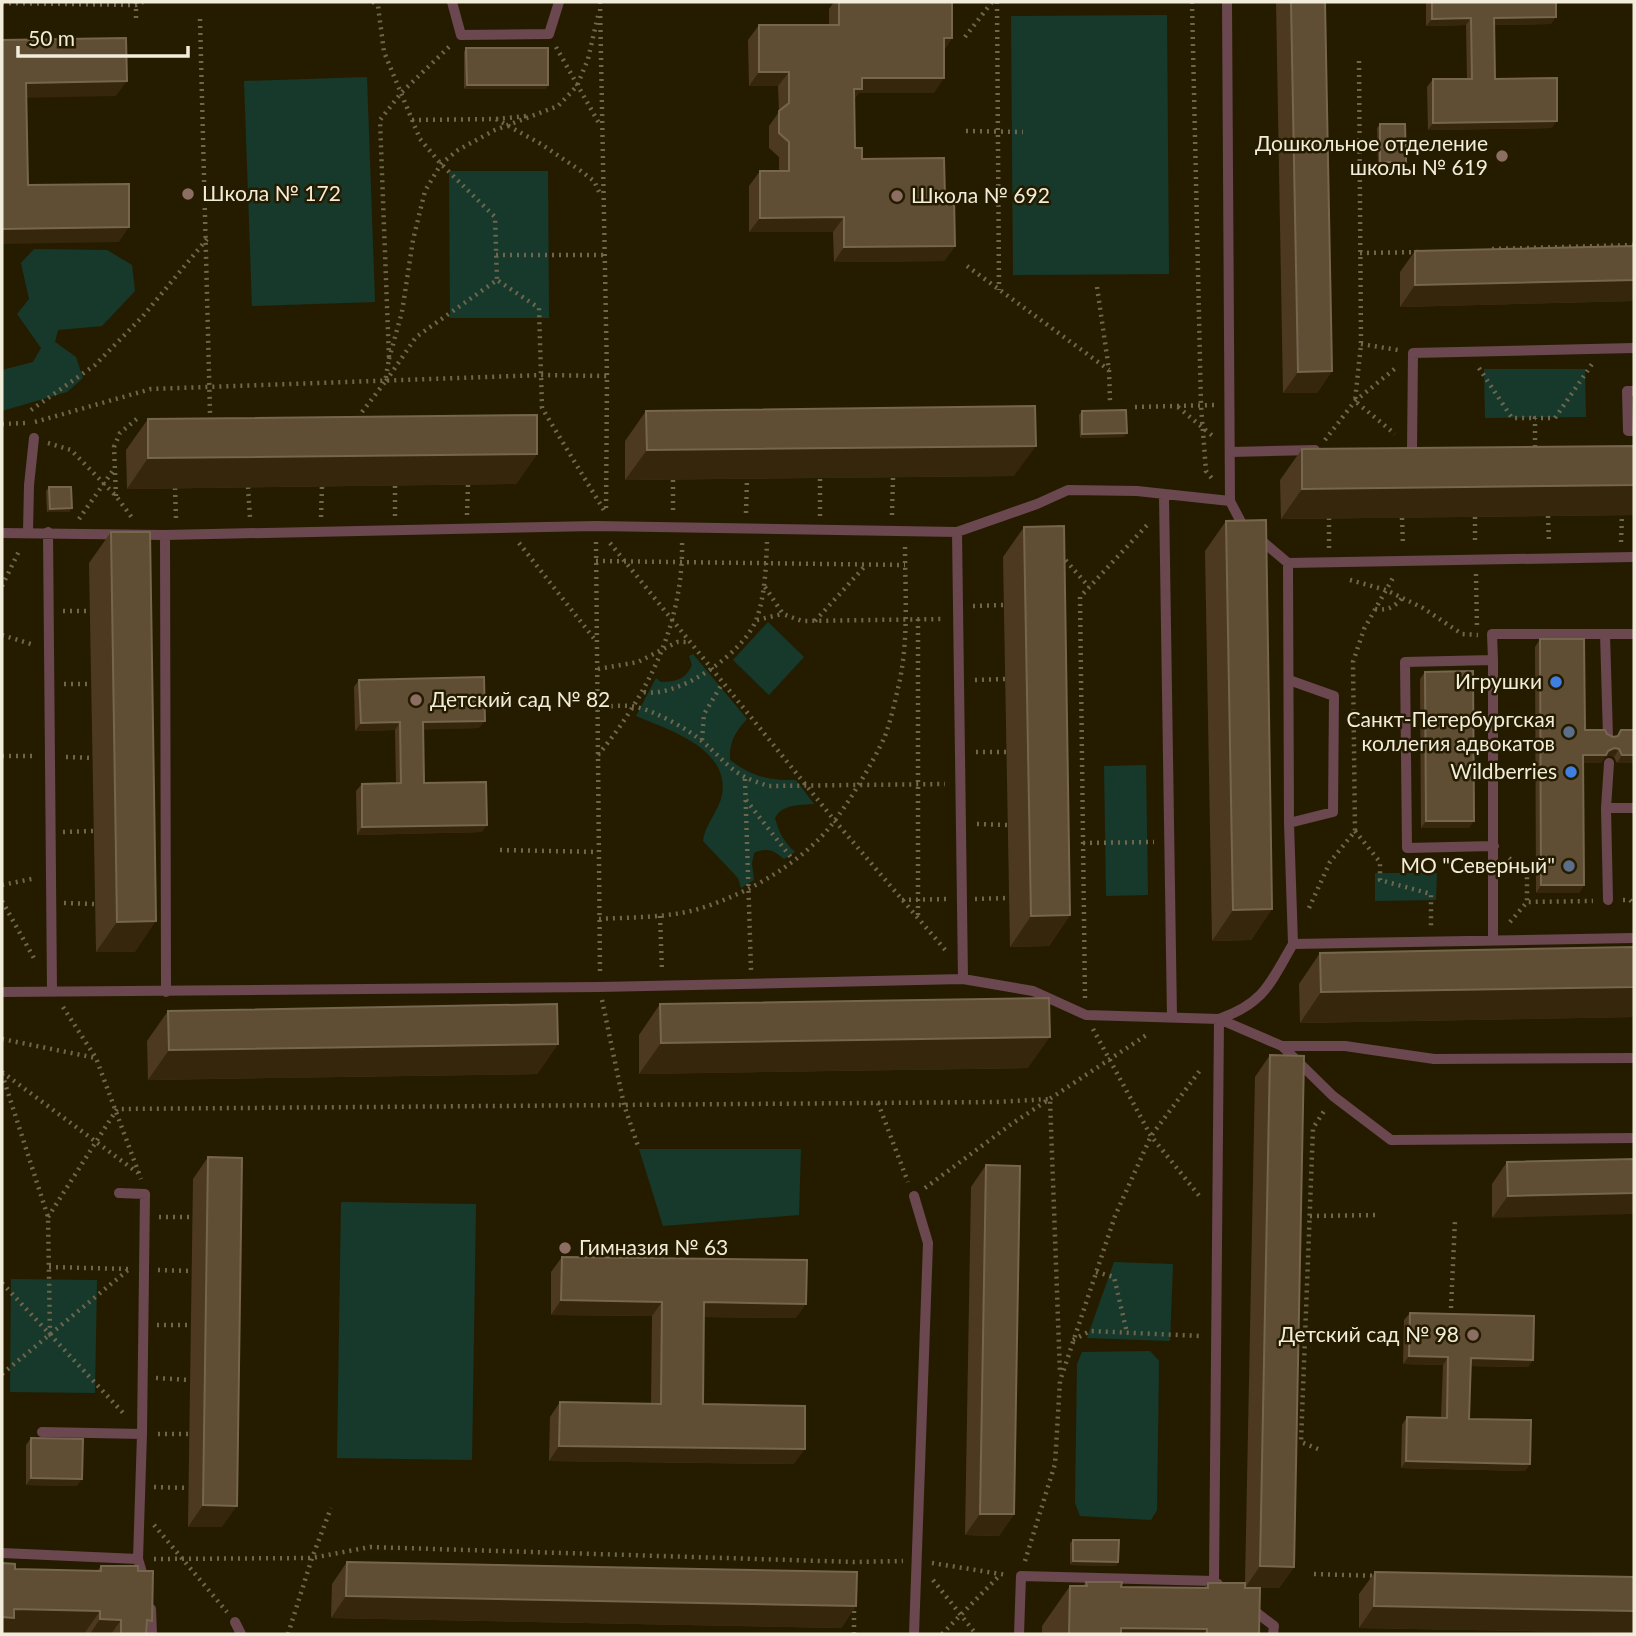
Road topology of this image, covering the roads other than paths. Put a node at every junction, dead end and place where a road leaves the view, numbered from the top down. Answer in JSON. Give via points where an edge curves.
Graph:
{"nodes":[{"id":1,"x":452,"y":2,"type":"edge"},
{"id":2,"x":559,"y":2,"type":"edge"},
{"id":3,"x":1227,"y":2,"type":"edge"},
{"id":4,"x":1634,"y":348,"type":"edge"},
{"id":5,"x":1634,"y":391,"type":"edge"},
{"id":6,"x":1634,"y":431,"type":"edge"},
{"id":7,"x":34,"y":438,"type":"road end"},
{"id":8,"x":1412,"y":448,"type":"junction"},
{"id":9,"x":1427,"y":448,"type":"edge"},
{"id":10,"x":1399,"y":449,"type":"edge"},
{"id":11,"x":1331,"y":450,"type":"edge"},
{"id":12,"x":1231,"y":452,"type":"junction"},
{"id":13,"x":1164,"y":501,"type":"junction"},
{"id":14,"x":1230,"y":501,"type":"junction"},
{"id":15,"x":28,"y":532,"type":"junction"},
{"id":16,"x":957,"y":532,"type":"junction"},
{"id":17,"x":2,"y":533,"type":"edge"},
{"id":18,"x":48,"y":533,"type":"junction"},
{"id":19,"x":171,"y":535,"type":"junction"},
{"id":20,"x":1634,"y":557,"type":"edge"},
{"id":21,"x":1288,"y":563,"type":"junction"},
{"id":22,"x":1605,"y":634,"type":"junction"},
{"id":23,"x":1634,"y":634,"type":"edge"},
{"id":24,"x":1493,"y":660,"type":"junction"},
{"id":25,"x":1289,"y":680,"type":"junction"},
{"id":26,"x":1608,"y":737,"type":"edge"},
{"id":27,"x":1609,"y":762,"type":"edge"},
{"id":28,"x":1606,"y":808,"type":"junction"},
{"id":29,"x":1634,"y":808,"type":"edge"},
{"id":30,"x":1289,"y":823,"type":"junction"},
{"id":31,"x":1494,"y":846,"type":"junction"},
{"id":32,"x":1608,"y":900,"type":"road end"},
{"id":33,"x":1634,"y":938,"type":"edge"},
{"id":34,"x":1493,"y":940,"type":"junction"},
{"id":35,"x":1293,"y":944,"type":"junction"},
{"id":36,"x":963,"y":975,"type":"junction"},
{"id":37,"x":52,"y":991,"type":"junction"},
{"id":38,"x":2,"y":992,"type":"edge"},
{"id":39,"x":166,"y":992,"type":"junction"},
{"id":40,"x":1172,"y":1018,"type":"junction"},
{"id":41,"x":1219,"y":1019,"type":"junction"},
{"id":42,"x":1282,"y":1046,"type":"junction"},
{"id":43,"x":1634,"y":1058,"type":"edge"},
{"id":44,"x":1634,"y":1138,"type":"edge"},
{"id":45,"x":119,"y":1193,"type":"dead end"},
{"id":46,"x":914,"y":1196,"type":"road end"},
{"id":47,"x":42,"y":1432,"type":"dead end"},
{"id":48,"x":142,"y":1434,"type":"junction"},
{"id":49,"x":2,"y":1553,"type":"edge"},
{"id":50,"x":138,"y":1559,"type":"junction"},
{"id":51,"x":1214,"y":1581,"type":"junction"},
{"id":52,"x":1224,"y":1588,"type":"edge"},
{"id":53,"x":1234,"y":1596,"type":"edge"},
{"id":54,"x":235,"y":1622,"type":"road end"},
{"id":55,"x":152,"y":1634,"type":"edge"},
{"id":56,"x":242,"y":1634,"type":"edge"},
{"id":57,"x":914,"y":1634,"type":"edge"},
{"id":58,"x":1019,"y":1634,"type":"edge"},
{"id":59,"x":1273,"y":1634,"type":"edge"}],
"edges":[{"from":1,"to":2,"type":"lane","via":[[461,35],[549,34]]},
{"from":3,"to":12,"type":"lane"},
{"from":4,"to":8,"type":"lane","via":[[1413,353]]},
{"from":5,"to":6,"type":"lane","via":[[1628,391],[1628,431]]},
{"from":7,"to":15,"type":"lane"},
{"from":8,"to":9,"type":"lane"},
{"from":8,"to":10,"type":"lane"},
{"from":11,"to":12,"type":"lane"},
{"from":12,"to":14,"type":"lane"},
{"from":13,"to":14,"type":"lane"},
{"from":13,"to":16,"type":"lane","via":[[1137,491],[1068,490]]},
{"from":13,"to":40,"type":"lane"},
{"from":14,"to":21,"type":"lane","via":[[1242,524]]},
{"from":15,"to":17,"type":"lane"},
{"from":15,"to":18,"type":"lane"},
{"from":16,"to":19,"type":"lane","via":[[596,526]]},
{"from":16,"to":36,"type":"lane"},
{"from":18,"to":19,"type":"lane"},
{"from":18,"to":37,"type":"lane"},
{"from":19,"to":39,"type":"lane"},
{"from":20,"to":21,"type":"lane"},
{"from":21,"to":25,"type":"lane"},
{"from":22,"to":23,"type":"lane"},
{"from":22,"to":24,"type":"lane","via":[[1492,634]]},
{"from":22,"to":26,"type":"lane"},
{"from":24,"to":31,"type":"lane"},
{"from":24,"to":31,"type":"lane","via":[[1405,662],[1406,848]]},
{"from":25,"to":30,"type":"lane"},
{"from":25,"to":30,"type":"lane","via":[[1334,696],[1333,812]]},
{"from":27,"to":28,"type":"lane"},
{"from":28,"to":29,"type":"lane"},
{"from":28,"to":32,"type":"lane"},
{"from":30,"to":35,"type":"lane"},
{"from":31,"to":34,"type":"lane"},
{"from":33,"to":34,"type":"lane"},
{"from":34,"to":35,"type":"lane"},
{"from":35,"to":41,"type":"lane","via":[[1263,995],[1241,1012]]},
{"from":36,"to":39,"type":"lane","via":[[663,986]]},
{"from":36,"to":40,"type":"lane","via":[[1033,991],[1086,1015]]},
{"from":37,"to":38,"type":"lane"},
{"from":37,"to":39,"type":"lane"},
{"from":40,"to":41,"type":"lane"},
{"from":41,"to":42,"type":"lane"},
{"from":41,"to":51,"type":"lane"},
{"from":42,"to":43,"type":"lane","via":[[1345,1046],[1434,1059]]},
{"from":42,"to":44,"type":"lane","via":[[1333,1096],[1391,1140]]},
{"from":45,"to":48,"type":"lane","via":[[145,1194]]},
{"from":46,"to":57,"type":"lane","via":[[928,1243]]},
{"from":47,"to":48,"type":"lane"},
{"from":48,"to":50,"type":"lane"},
{"from":49,"to":50,"type":"lane"},
{"from":50,"to":55,"type":"lane","via":[[149,1597]]},
{"from":51,"to":52,"type":"lane"},
{"from":51,"to":58,"type":"lane","via":[[1021,1576]]},
{"from":53,"to":59,"type":"lane","via":[[1274,1626]]},
{"from":54,"to":56,"type":"lane"}]}
